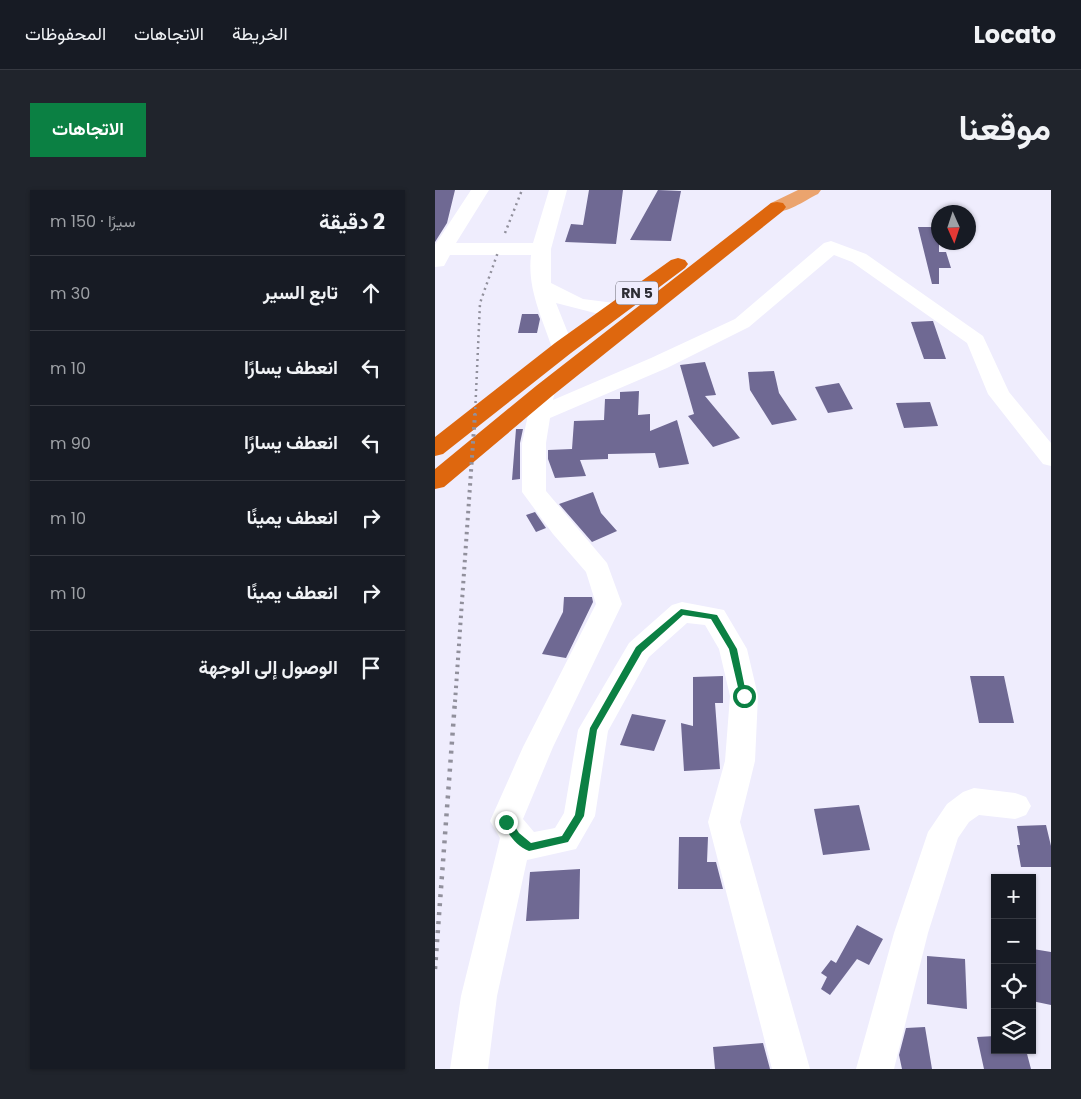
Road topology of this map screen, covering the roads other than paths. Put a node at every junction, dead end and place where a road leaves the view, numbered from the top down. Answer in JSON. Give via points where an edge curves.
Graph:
{"nodes":[{"id":1,"x":480,"y":190,"type":"edge"},
{"id":2,"x":559,"y":190,"type":"edge"},
{"id":3,"x":812,"y":190,"type":"edge"},
{"id":4,"x":777,"y":207,"type":"junction"},
{"id":5,"x":543,"y":249,"type":"junction"},
{"id":6,"x":438,"y":257,"type":"edge"},
{"id":7,"x":541,"y":285,"type":"junction"},
{"id":8,"x":615,"y":308,"type":"junction"},
{"id":9,"x":563,"y":348,"type":"junction"},
{"id":10,"x":537,"y":403,"type":"junction"},
{"id":11,"x":435,"y":449,"type":"edge"},
{"id":12,"x":1051,"y":459,"type":"edge"},
{"id":13,"x":435,"y":481,"type":"edge"},
{"id":14,"x":1015,"y":806,"type":"dead end"},
{"id":15,"x":515,"y":836,"type":"junction"},
{"id":16,"x":469,"y":1069,"type":"edge"},
{"id":17,"x":791,"y":1069,"type":"edge"},
{"id":18,"x":875,"y":1069,"type":"edge"}],
"edges":[{"from":1,"to":6,"type":"street"},
{"from":2,"to":5,"type":"street"},
{"from":3,"to":4,"type":"main road","number":"RN 5"},
{"from":4,"to":8,"type":"highway","number":"RN 5","via":[[732,230]]},
{"from":4,"to":10,"type":"highway","number":"RN 5"},
{"from":5,"to":6,"type":"street"},
{"from":5,"to":7,"type":"street"},
{"from":7,"to":8,"type":"street","via":[[575,305]]},
{"from":7,"to":9,"type":"street"},
{"from":8,"to":9,"type":"highway","number":"RN 5"},
{"from":9,"to":11,"type":"highway","number":"RN 5"},
{"from":10,"to":12,"type":"street","via":[[676,356],[743,323],[831,247],[859,258],[976,340],[999,394]]},
{"from":10,"to":13,"type":"highway","number":"RN 5"},
{"from":10,"to":15,"type":"street","via":[[534,492],[598,568],[609,604],[538,747],[506,822]]},
{"from":14,"to":18,"type":"street","via":[[974,801],[958,812],[944,832],[911,933]]},
{"from":15,"to":16,"type":"street","via":[[479,996]]},
{"from":15,"to":17,"type":"street","via":[[529,847],[565,840],[579,816],[593,730],[639,650],[681,612],[714,617],[733,649],[744,696],[740,761],[724,822],[753,919]]}]}
